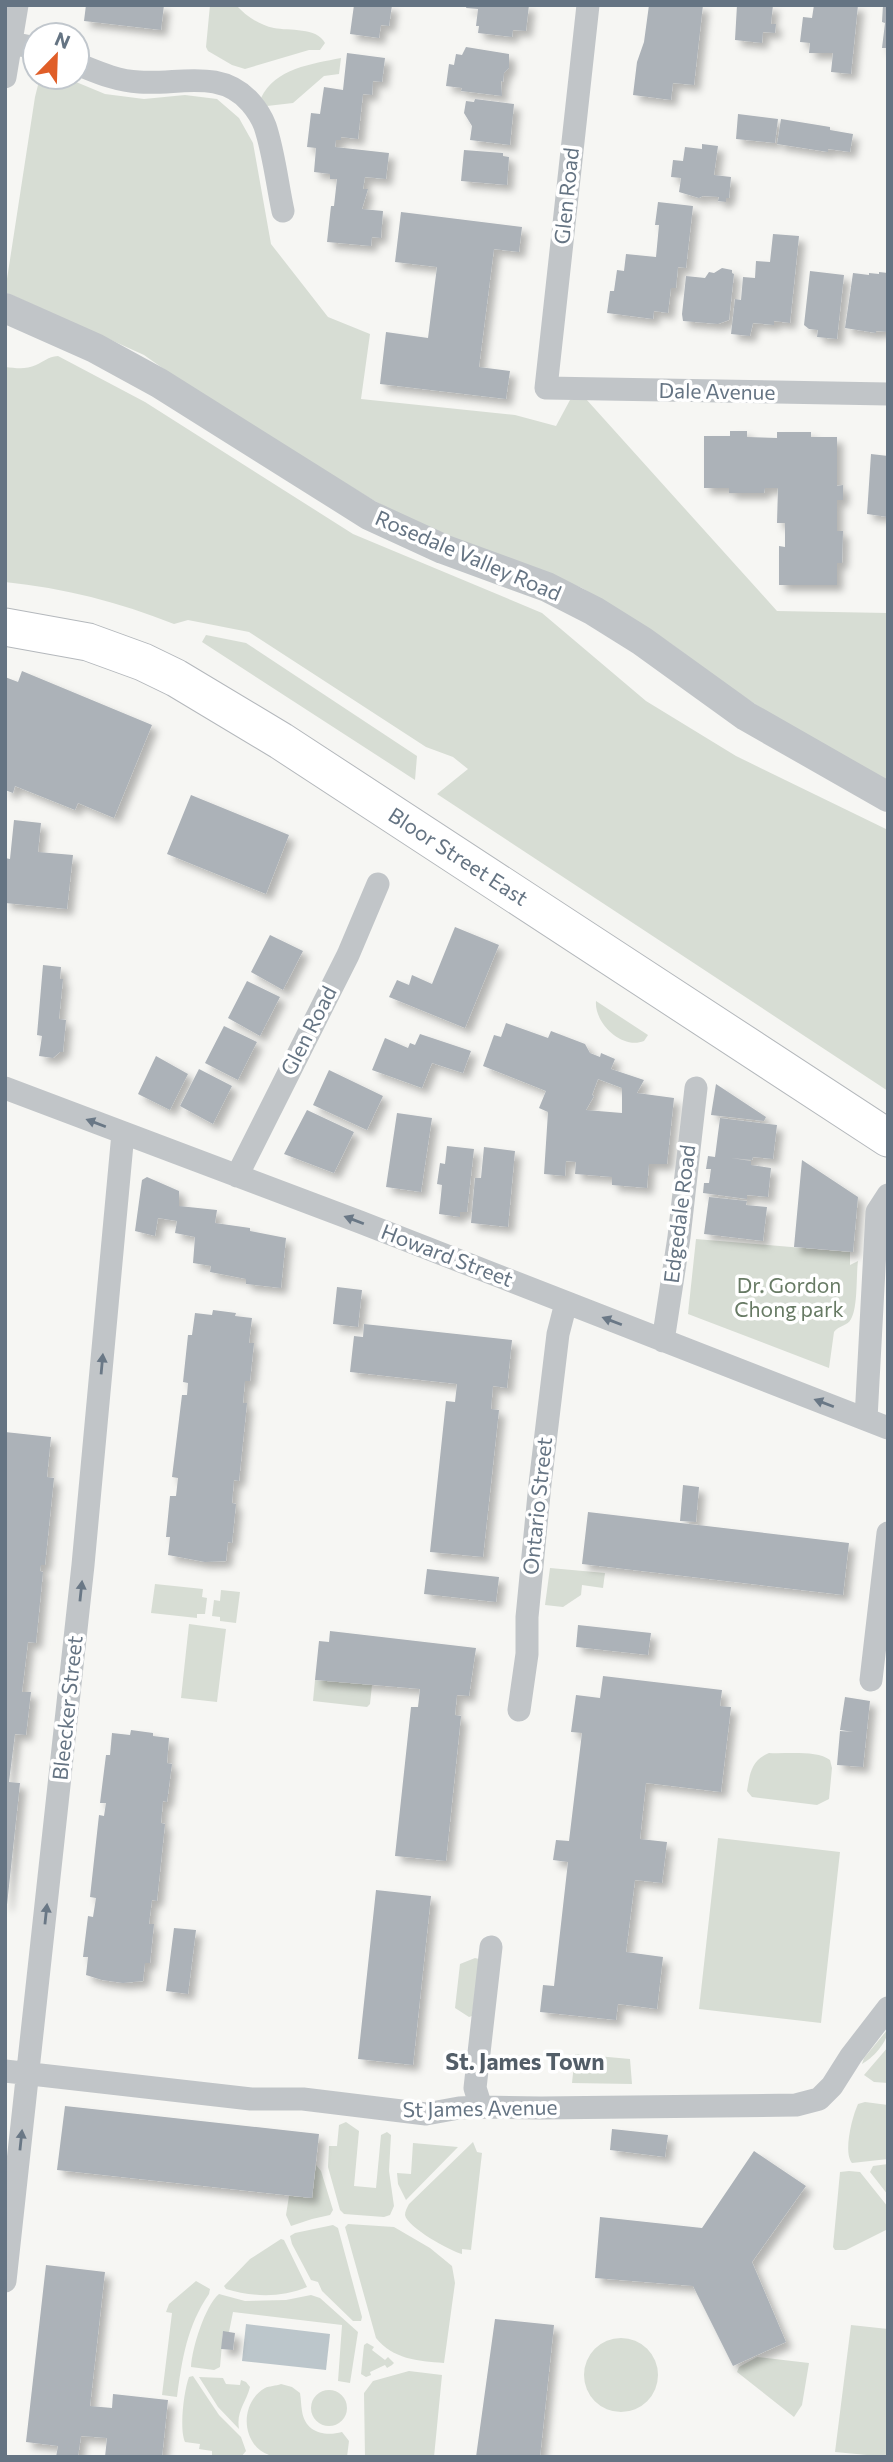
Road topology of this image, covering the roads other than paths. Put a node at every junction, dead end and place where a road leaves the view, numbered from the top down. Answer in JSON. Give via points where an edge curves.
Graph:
{"nodes":[{"id":1,"x":17,"y":5,"type":"edge"},
{"id":2,"x":588,"y":5,"type":"edge"},
{"id":3,"x":12,"y":43,"type":"junction"},
{"id":4,"x":21,"y":45,"type":"edge"},
{"id":5,"x":91,"y":69,"type":"edge"},
{"id":6,"x":5,"y":77,"type":"edge"},
{"id":7,"x":283,"y":211,"type":"dead end"},
{"id":8,"x":5,"y":308,"type":"edge"},
{"id":9,"x":546,"y":388,"type":"joint"},
{"id":10,"x":888,"y":394,"type":"edge"},
{"id":11,"x":5,"y":627,"type":"edge"},
{"id":12,"x":888,"y":797,"type":"edge"},
{"id":13,"x":378,"y":884,"type":"dead end"},
{"id":14,"x":5,"y":1088,"type":"edge"},
{"id":15,"x":696,"y":1088,"type":"dead end"},
{"id":16,"x":123,"y":1133,"type":"junction"},
{"id":17,"x":888,"y":1138,"type":"edge"},
{"id":18,"x":237,"y":1176,"type":"junction"},
{"id":19,"x":888,"y":1195,"type":"edge"},
{"id":20,"x":566,"y":1303,"type":"junction"},
{"id":21,"x":663,"y":1340,"type":"junction"},
{"id":22,"x":866,"y":1419,"type":"junction"},
{"id":23,"x":888,"y":1428,"type":"edge"},
{"id":24,"x":888,"y":1533,"type":"edge"},
{"id":25,"x":872,"y":1680,"type":"dead end"},
{"id":26,"x":519,"y":1710,"type":"dead end"},
{"id":27,"x":491,"y":1947,"type":"dead end"},
{"id":28,"x":888,"y":2008,"type":"edge"},
{"id":29,"x":5,"y":2071,"type":"edge"},
{"id":30,"x":29,"y":2074,"type":"junction"},
{"id":31,"x":481,"y":2106,"type":"junction"},
{"id":32,"x":5,"y":2281,"type":"edge"}],
"edges":[{"from":1,"to":3,"type":"street"},
{"from":2,"to":9,"type":"street","name":"Glen Road"},
{"from":3,"to":4,"type":"street"},
{"from":3,"to":6,"type":"street"},
{"from":5,"to":7,"type":"street","via":[[141,83],[205,80],[239,92],[265,125]]},
{"from":8,"to":12,"type":"street","name":"Rosedale Valley Road","via":[[96,348],[159,383],[369,515],[443,549],[547,587],[594,611],[746,716]]},
{"from":9,"to":10,"type":"street","name":"Dale Avenue"},
{"from":11,"to":17,"type":"main road","name":"Bloor Street East","via":[[88,642],[176,678],[281,741]]},
{"from":13,"to":18,"type":"street","name":"Glen Road","via":[[348,955]]},
{"from":16,"to":14,"type":"street","name":"Howard Street","one_way":true},
{"from":15,"to":21,"type":"street","name":"Edgedale Road"},
{"from":16,"to":18,"type":"street","name":"Howard Street"},
{"from":30,"to":16,"type":"street","name":"Bleecker Street","one_way":true},
{"from":20,"to":18,"type":"street","name":"Howard Street","one_way":true},
{"from":19,"to":22,"type":"street","via":[[877,1212]]},
{"from":21,"to":20,"type":"street","name":"Howard Street","one_way":true},
{"from":20,"to":26,"type":"street","name":"Ontario Street","via":[[558,1334],[540,1484]]},
{"from":22,"to":21,"type":"street","name":"Howard Street","one_way":true},
{"from":22,"to":23,"type":"street","name":"Howard Street"},
{"from":24,"to":25,"type":"street"},
{"from":27,"to":31,"type":"street","via":[[475,2088]]},
{"from":28,"to":31,"type":"street","name":"St James Avenue","via":[[832,2086],[819,2099],[796,2105]]},
{"from":29,"to":30,"type":"street","name":"St James Avenue"},
{"from":30,"to":31,"type":"street","name":"St James Avenue","via":[[426,2114]]},
{"from":32,"to":30,"type":"street","name":"Bleecker Street","one_way":true}]}
